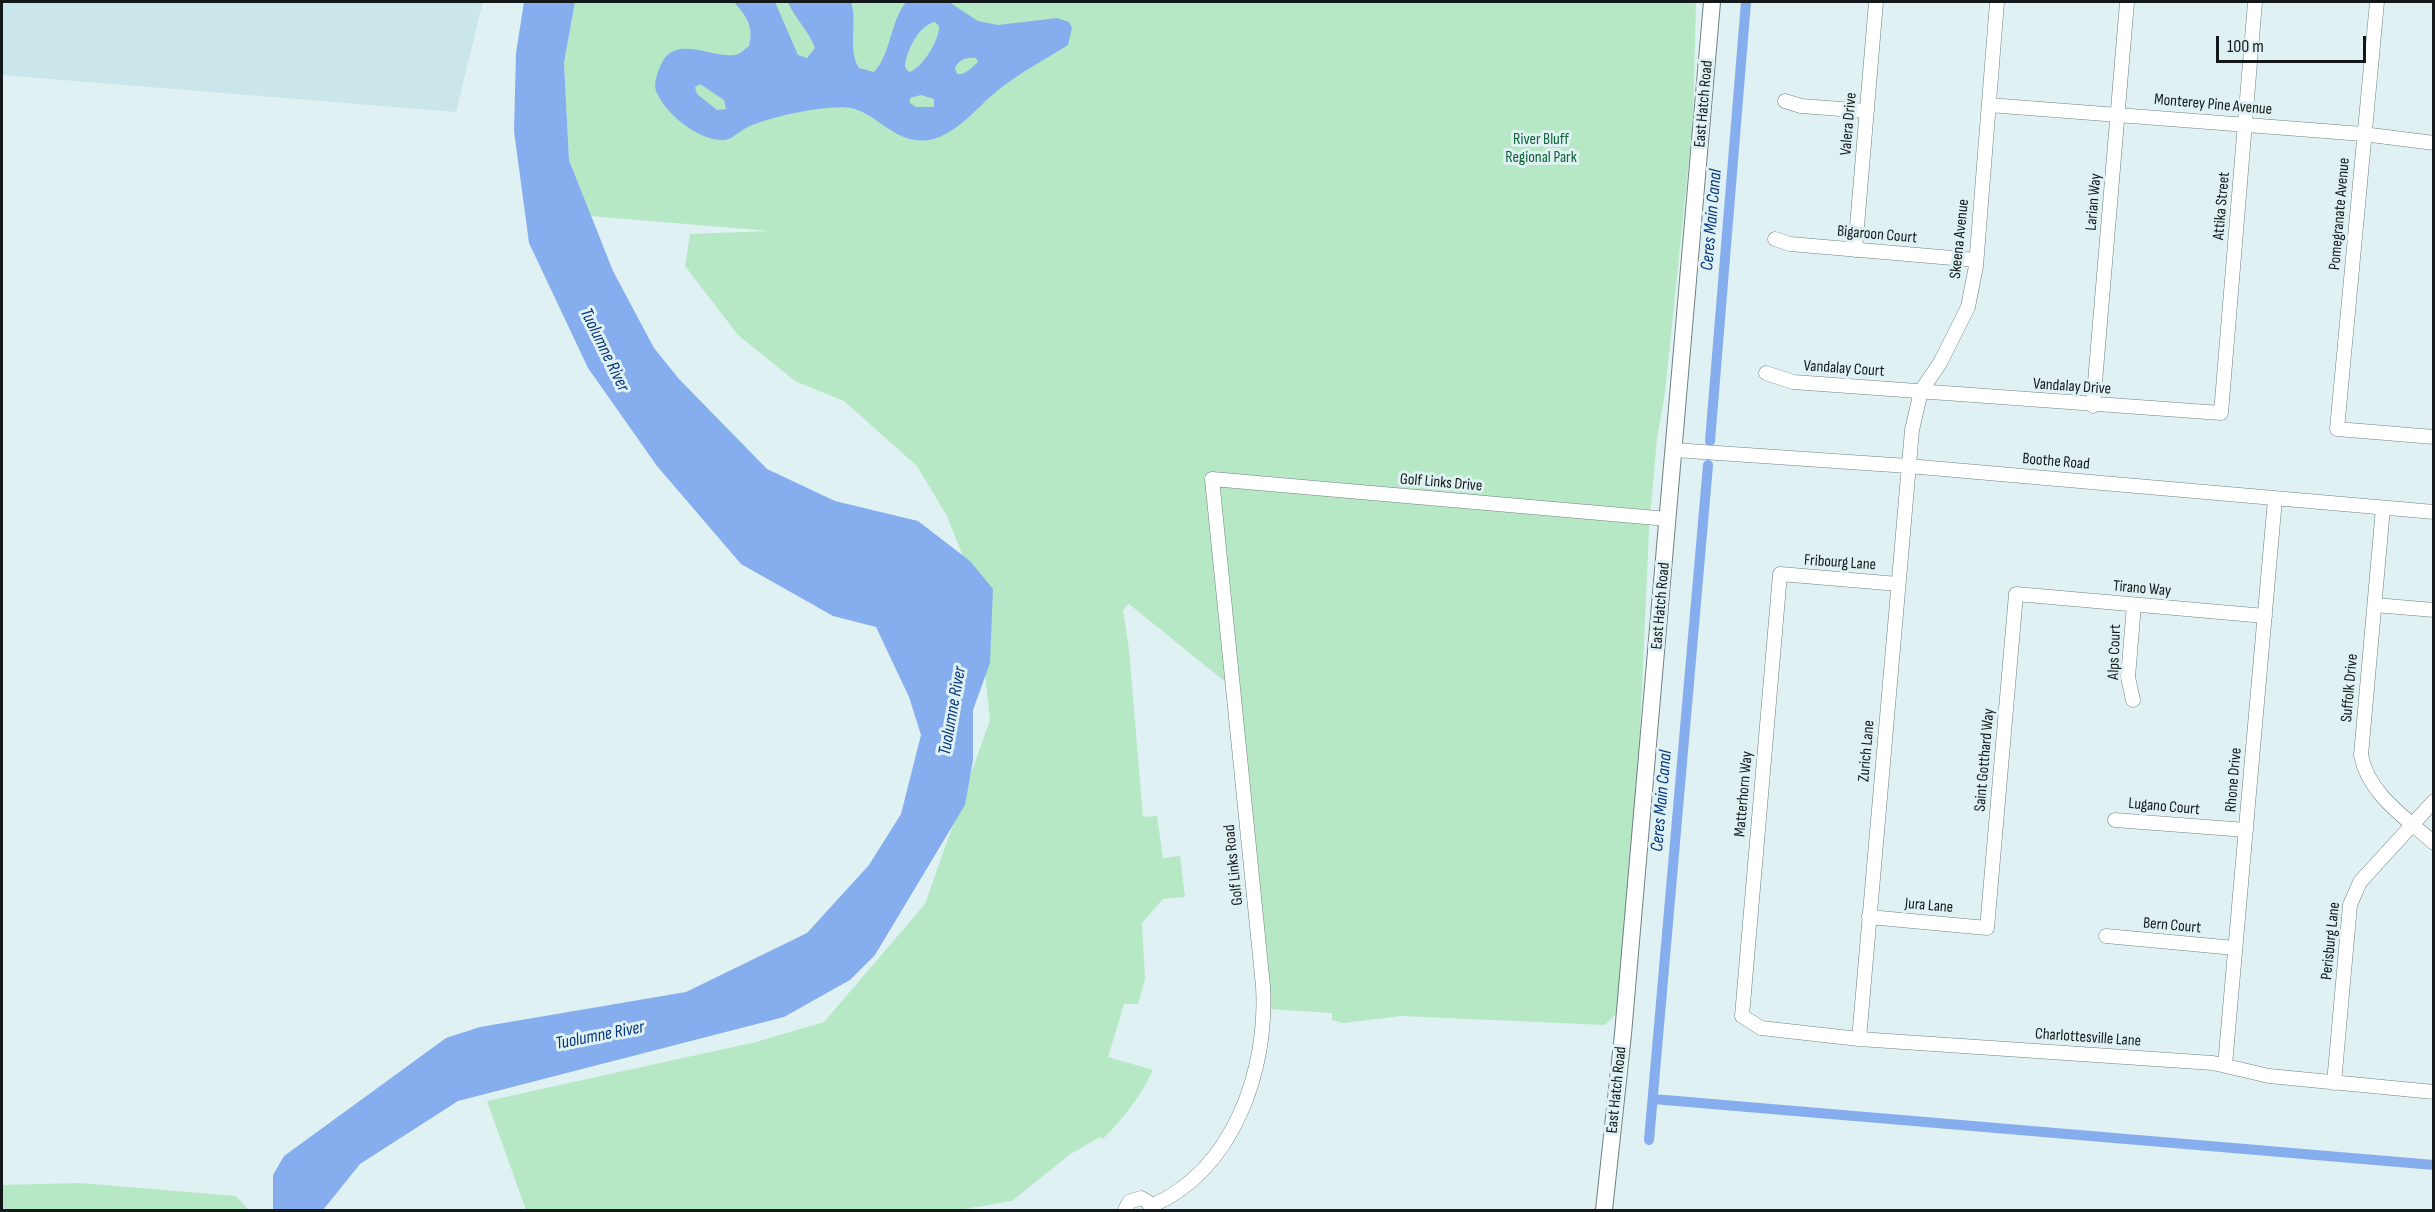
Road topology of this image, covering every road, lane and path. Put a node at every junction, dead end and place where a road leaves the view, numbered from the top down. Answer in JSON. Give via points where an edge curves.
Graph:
{"nodes":[{"id":1,"x":1713,"y":2,"type":"edge"},
{"id":2,"x":1876,"y":2,"type":"edge"},
{"id":3,"x":1997,"y":2,"type":"edge"},
{"id":4,"x":2127,"y":2,"type":"edge"},
{"id":5,"x":2256,"y":2,"type":"edge"},
{"id":6,"x":2377,"y":2,"type":"edge"},
{"id":7,"x":1785,"y":101,"type":"dead end"},
{"id":8,"x":1989,"y":105,"type":"junction"},
{"id":9,"x":1867,"y":111,"type":"junction"},
{"id":10,"x":2118,"y":114,"type":"junction"},
{"id":11,"x":2245,"y":124,"type":"junction"},
{"id":12,"x":2364,"y":134,"type":"junction"},
{"id":13,"x":2433,"y":143,"type":"edge"},
{"id":14,"x":1775,"y":239,"type":"dead end"},
{"id":15,"x":1855,"y":250,"type":"junction"},
{"id":16,"x":1976,"y":260,"type":"junction"},
{"id":17,"x":1766,"y":373,"type":"dead end"},
{"id":18,"x":1921,"y":392,"type":"junction"},
{"id":19,"x":2093,"y":406,"type":"junction"},
{"id":20,"x":2221,"y":414,"type":"joint"},
{"id":21,"x":2433,"y":437,"type":"edge"},
{"id":22,"x":1674,"y":450,"type":"junction"},
{"id":23,"x":1908,"y":466,"type":"junction"},
{"id":24,"x":1212,"y":479,"type":"joint"},
{"id":25,"x":2275,"y":499,"type":"junction"},
{"id":26,"x":2383,"y":508,"type":"junction"},
{"id":27,"x":2433,"y":512,"type":"edge"},
{"id":28,"x":1668,"y":519,"type":"junction"},
{"id":29,"x":1780,"y":574,"type":"joint"},
{"id":30,"x":1898,"y":584,"type":"junction"},
{"id":31,"x":2016,"y":594,"type":"joint"},
{"id":32,"x":2134,"y":605,"type":"junction"},
{"id":33,"x":2374,"y":605,"type":"junction"},
{"id":34,"x":2433,"y":610,"type":"edge"},
{"id":35,"x":2265,"y":616,"type":"junction"},
{"id":36,"x":2133,"y":700,"type":"dead end"},
{"id":37,"x":2433,"y":801,"type":"edge"},
{"id":38,"x":2115,"y":820,"type":"dead end"},
{"id":39,"x":2413,"y":824,"type":"junction"},
{"id":40,"x":2246,"y":830,"type":"junction"},
{"id":41,"x":2433,"y":843,"type":"edge"},
{"id":42,"x":1869,"y":917,"type":"junction"},
{"id":43,"x":1987,"y":928,"type":"joint"},
{"id":44,"x":2106,"y":936,"type":"dead end"},
{"id":45,"x":2235,"y":948,"type":"junction"},
{"id":46,"x":1742,"y":1016,"type":"joint"},
{"id":47,"x":1859,"y":1039,"type":"junction"},
{"id":48,"x":2225,"y":1065,"type":"junction"},
{"id":49,"x":2334,"y":1083,"type":"junction"},
{"id":50,"x":2433,"y":1092,"type":"edge"},
{"id":51,"x":1152,"y":1208,"type":"edge"},
{"id":52,"x":1125,"y":1210,"type":"edge"},
{"id":53,"x":1604,"y":1210,"type":"edge"}],
"edges":[{"from":1,"to":22,"type":"main road","name":"East Hatch Road"},
{"from":2,"to":9,"type":"street","name":"Valera Drive"},
{"from":3,"to":8,"type":"street","name":"Skeena Avenue"},
{"from":4,"to":10,"type":"street","name":"Larian Way"},
{"from":5,"to":11,"type":"street","name":"Attika Street"},
{"from":6,"to":12,"type":"street","name":"Pomegranate Avenue"},
{"from":7,"to":9,"type":"street","via":[[1801,106]]},
{"from":8,"to":10,"type":"street","name":"Monterey Pine Avenue"},
{"from":8,"to":16,"type":"street","name":"Skeena Avenue"},
{"from":9,"to":15,"type":"street","name":"Valera Drive"},
{"from":10,"to":11,"type":"street","name":"Monterey Pine Avenue"},
{"from":10,"to":19,"type":"street","name":"Larian Way"},
{"from":11,"to":12,"type":"street","name":"Monterey Pine Avenue"},
{"from":11,"to":20,"type":"street","name":"Attika Street"},
{"from":12,"to":13,"type":"street","name":"Monterey Pine Avenue"},
{"from":12,"to":21,"type":"street","name":"Pomegranate Avenue","via":[[2337,429]]},
{"from":14,"to":15,"type":"street","name":"Bigaroon Court"},
{"from":15,"to":16,"type":"street","name":"Bigaroon Court"},
{"from":16,"to":18,"type":"street","name":"Skeena Avenue","via":[[1968,307]]},
{"from":17,"to":18,"type":"street","name":"Vandalay Court","via":[[1793,382]]},
{"from":18,"to":19,"type":"street","name":"Vandalay Drive"},
{"from":18,"to":23,"type":"street","name":"Skeena Avenue"},
{"from":19,"to":20,"type":"street","name":"Vandalay Drive"},
{"from":22,"to":23,"type":"street","name":"Boothe Road"},
{"from":22,"to":28,"type":"main road","name":"East Hatch Road"},
{"from":23,"to":25,"type":"street","name":"Boothe Road"},
{"from":23,"to":30,"type":"street","name":"Zurich Lane"},
{"from":24,"to":28,"type":"street","name":"Golf Links Drive"},
{"from":24,"to":51,"type":"street","name":"Golf Links Road","via":[[1263,986],[1263,1026],[1253,1082],[1229,1134],[1192,1180]]},
{"from":25,"to":26,"type":"street","name":"Boothe Road"},
{"from":25,"to":35,"type":"street","name":"Rhone Drive"},
{"from":26,"to":27,"type":"street","name":"Boothe Road"},
{"from":26,"to":33,"type":"street","name":"Suffolk Drive"},
{"from":28,"to":53,"type":"main road","name":"East Hatch Road"},
{"from":29,"to":30,"type":"street","name":"Fribourg Lane"},
{"from":29,"to":46,"type":"street","name":"Matterhorn Way"},
{"from":30,"to":42,"type":"street","name":"Zurich Lane"},
{"from":31,"to":32,"type":"street","name":"Tirano Way"},
{"from":31,"to":43,"type":"street","name":"Saint Gotthard Way"},
{"from":32,"to":35,"type":"street","name":"Tirano Way"},
{"from":32,"to":36,"type":"street","name":"Alps Court","via":[[2128,677]]},
{"from":33,"to":34,"type":"street"},
{"from":33,"to":39,"type":"street","name":"Suffolk Drive","via":[[2362,742],[2364,767],[2377,791]]},
{"from":35,"to":40,"type":"street","name":"Rhone Drive"},
{"from":37,"to":39,"type":"street","name":"Perisburg Lane"},
{"from":38,"to":40,"type":"street","name":"Lugano Court"},
{"from":39,"to":41,"type":"street","name":"Suffolk Drive"},
{"from":39,"to":49,"type":"street","name":"Perisburg Lane","via":[[2360,882],[2350,905]]},
{"from":40,"to":45,"type":"street","name":"Rhone Drive"},
{"from":42,"to":43,"type":"street","name":"Jura Lane"},
{"from":42,"to":47,"type":"street","name":"Zurich Lane"},
{"from":44,"to":45,"type":"street","name":"Bern Court"},
{"from":45,"to":48,"type":"street","name":"Rhone Drive"},
{"from":46,"to":47,"type":"street","name":"Charlottesville Lane","via":[[1761,1028]]},
{"from":47,"to":48,"type":"street","name":"Charlottesville Lane"},
{"from":48,"to":49,"type":"street","name":"Charlottesville Lane","via":[[2269,1076]]},
{"from":49,"to":50,"type":"street","name":"Charlottesville Lane"},
{"from":51,"to":52,"type":"street","name":"Golf Links Road","via":[[1137,1198]]}]}
